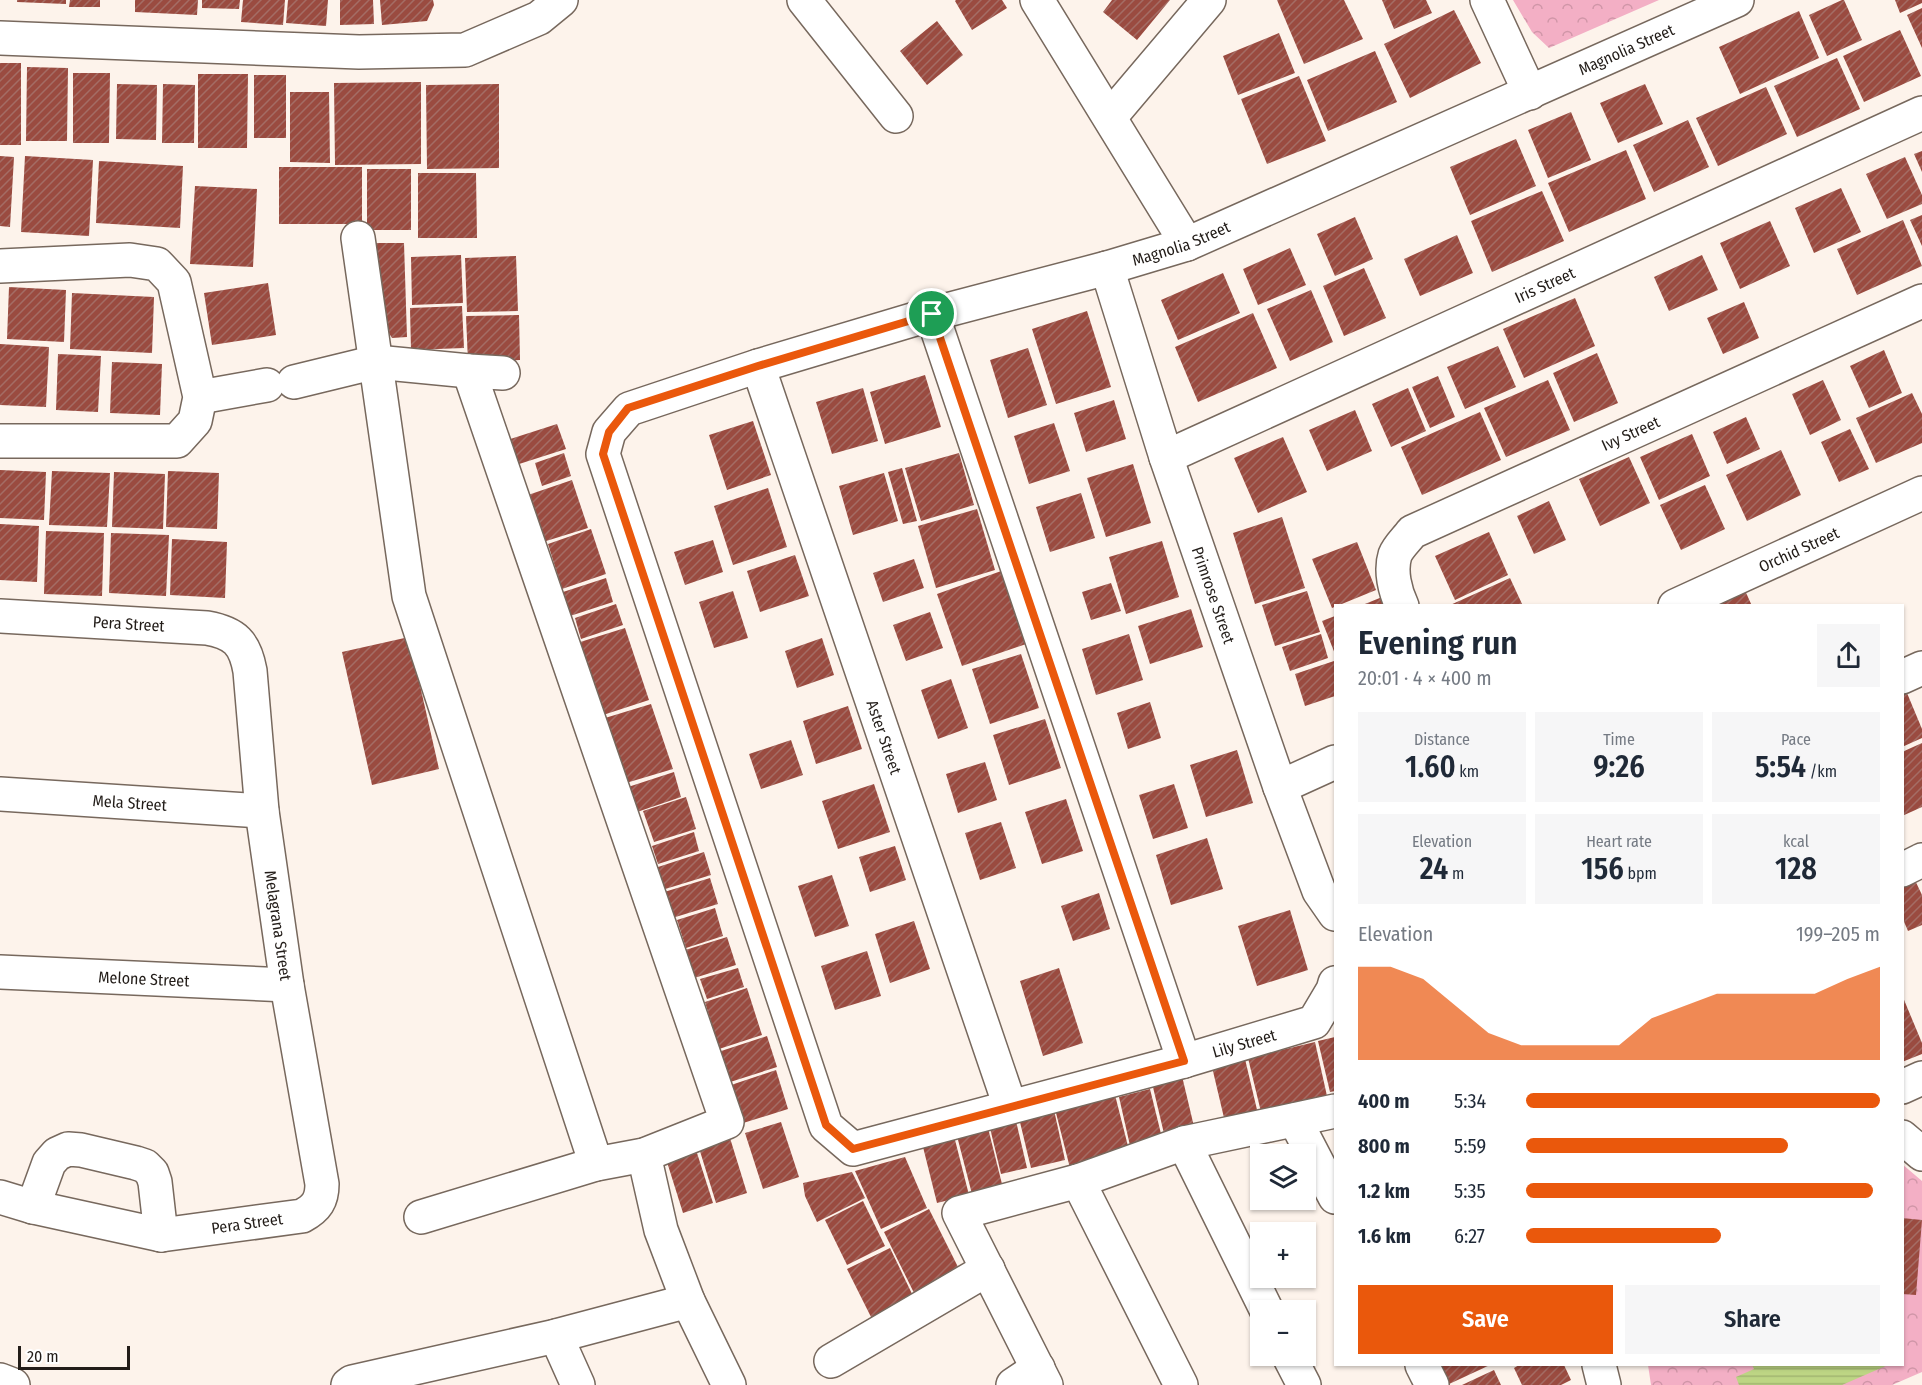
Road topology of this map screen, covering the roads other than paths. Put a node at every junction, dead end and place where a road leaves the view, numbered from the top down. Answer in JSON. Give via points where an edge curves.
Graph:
{"nodes":[{"id":1,"x":561,"y":0,"type":"edge"},
{"id":2,"x":804,"y":0,"type":"edge"},
{"id":3,"x":1037,"y":0,"type":"edge"},
{"id":4,"x":1209,"y":0,"type":"edge"},
{"id":5,"x":1487,"y":0,"type":"edge"},
{"id":6,"x":1737,"y":0,"type":"edge"},
{"id":7,"x":0,"y":38,"type":"edge"},
{"id":8,"x":1530,"y":93,"type":"junction"},
{"id":9,"x":1922,"y":113,"type":"edge"},
{"id":10,"x":896,"y":116,"type":"dead end"},
{"id":11,"x":1110,"y":117,"type":"junction"},
{"id":12,"x":357,"y":238,"type":"dead end"},
{"id":13,"x":1186,"y":244,"type":"junction"},
{"id":14,"x":0,"y":266,"type":"edge"},
{"id":15,"x":1107,"y":268,"type":"junction"},
{"id":16,"x":1922,"y":301,"type":"edge"},
{"id":17,"x":932,"y":314,"type":"junction"},
{"id":18,"x":376,"y":362,"type":"junction"},
{"id":19,"x":758,"y":366,"type":"junction"},
{"id":20,"x":468,"y":371,"type":"junction"},
{"id":21,"x":503,"y":373,"type":"dead end"},
{"id":22,"x":200,"y":397,"type":"junction"},
{"id":23,"x":0,"y":441,"type":"edge"},
{"id":24,"x":1166,"y":457,"type":"junction"},
{"id":25,"x":1922,"y":494,"type":"edge"},
{"id":26,"x":1401,"y":604,"type":"edge"},
{"id":27,"x":1679,"y":604,"type":"edge"},
{"id":28,"x":0,"y":616,"type":"edge"},
{"id":29,"x":247,"y":655,"type":"joint"},
{"id":30,"x":1922,"y":668,"type":"edge"},
{"id":31,"x":1904,"y":676,"type":"edge"},
{"id":32,"x":1334,"y":762,"type":"edge"},
{"id":33,"x":1280,"y":787,"type":"junction"},
{"id":34,"x":0,"y":794,"type":"edge"},
{"id":35,"x":262,"y":811,"type":"junction"},
{"id":36,"x":1922,"y":860,"type":"edge"},
{"id":37,"x":1904,"y":869,"type":"edge"},
{"id":38,"x":1334,"y":913,"type":"edge"},
{"id":39,"x":0,"y":972,"type":"edge"},
{"id":40,"x":287,"y":985,"type":"junction"},
{"id":41,"x":1334,"y":986,"type":"edge"},
{"id":42,"x":1184,"y":1061,"type":"junction"},
{"id":43,"x":1922,"y":1078,"type":"edge"},
{"id":44,"x":1904,"y":1086,"type":"edge"},
{"id":45,"x":1010,"y":1106,"type":"junction"},
{"id":46,"x":1334,"y":1111,"type":"edge"},
{"id":47,"x":1295,"y":1120,"type":"junction"},
{"id":48,"x":1904,"y":1139,"type":"edge"},
{"id":49,"x":1184,"y":1143,"type":"junction"},
{"id":50,"x":853,"y":1149,"type":"joint"},
{"id":51,"x":1922,"y":1154,"type":"edge"},
{"id":52,"x":644,"y":1155,"type":"junction"},
{"id":53,"x":596,"y":1164,"type":"junction"},
{"id":54,"x":1078,"y":1181,"type":"junction"},
{"id":55,"x":322,"y":1194,"type":"joint"},
{"id":56,"x":1334,"y":1195,"type":"edge"},
{"id":57,"x":0,"y":1197,"type":"edge"},
{"id":58,"x":33,"y":1207,"type":"junction"},
{"id":59,"x":421,"y":1217,"type":"dead end"},
{"id":60,"x":161,"y":1235,"type":"junction"},
{"id":61,"x":988,"y":1269,"type":"junction"},
{"id":62,"x":1262,"y":1300,"type":"edge"},
{"id":63,"x":688,"y":1301,"type":"junction"},
{"id":64,"x":556,"y":1336,"type":"junction"},
{"id":65,"x":831,"y":1361,"type":"dead end"},
{"id":66,"x":1294,"y":1366,"type":"edge"},
{"id":67,"x":1422,"y":1366,"type":"edge"},
{"id":68,"x":1599,"y":1366,"type":"edge"},
{"id":69,"x":438,"y":1375,"type":"edge"},
{"id":70,"x":1033,"y":1379,"type":"edge"},
{"id":71,"x":0,"y":1380,"type":"edge"},
{"id":72,"x":13,"y":1385,"type":"edge"},
{"id":73,"x":348,"y":1385,"type":"edge"},
{"id":74,"x":578,"y":1385,"type":"edge"},
{"id":75,"x":729,"y":1385,"type":"edge"},
{"id":76,"x":1181,"y":1385,"type":"edge"},
{"id":77,"x":1304,"y":1385,"type":"edge"},
{"id":78,"x":1432,"y":1385,"type":"edge"},
{"id":79,"x":1604,"y":1385,"type":"edge"}],
"edges":[{"from":1,"to":7,"type":"street","via":[[539,18],[465,50],[359,52]]},
{"from":2,"to":10,"type":"street"},
{"from":3,"to":11,"type":"street"},
{"from":4,"to":11,"type":"street"},
{"from":5,"to":8,"type":"street"},
{"from":6,"to":8,"type":"street","name":"Magnolia Street"},
{"from":8,"to":13,"type":"street","name":"Magnolia Street"},
{"from":9,"to":24,"type":"street","name":"Iris Street"},
{"from":11,"to":13,"type":"street"},
{"from":12,"to":18,"type":"street"},
{"from":13,"to":15,"type":"street","name":"Magnolia Street"},
{"from":14,"to":22,"type":"street","via":[[130,260],[158,264],[174,282]]},
{"from":15,"to":17,"type":"street","name":"Magnolia Street"},
{"from":15,"to":24,"type":"street","name":"Primrose Street"},
{"from":16,"to":26,"type":"street","name":"Ivy Street","via":[[1412,532],[1396,553],[1392,569]]},
{"from":17,"to":19,"type":"street","name":"Magnolia Street"},
{"from":17,"to":42,"type":"street"},
{"from":18,"to":20,"type":"street"},
{"from":18,"to":22,"type":"street","via":[[281,384]]},
{"from":18,"to":53,"type":"street","via":[[410,596]]},
{"from":19,"to":45,"type":"street","name":"Aster Street"},
{"from":19,"to":50,"type":"street","name":"Magnolia Street","via":[[628,408],[609,432],[603,454],[826,1125]]},
{"from":20,"to":21,"type":"street"},
{"from":20,"to":52,"type":"street","via":[[727,1122]]},
{"from":22,"to":23,"type":"street","via":[[195,421],[177,441]]},
{"from":24,"to":33,"type":"street","name":"Primrose Street"},
{"from":25,"to":27,"type":"street","name":"Orchid Street"},
{"from":28,"to":29,"type":"street","name":"Pera Street","via":[[226,631]]},
{"from":29,"to":35,"type":"street","name":"Melagrana Street"},
{"from":30,"to":31,"type":"street"},
{"from":32,"to":33,"type":"street"},
{"from":33,"to":38,"type":"street","name":"Primrose Street","via":[[1319,891]]},
{"from":34,"to":35,"type":"street","name":"Mela Street"},
{"from":35,"to":40,"type":"street","name":"Melagrana Street"},
{"from":36,"to":37,"type":"street"},
{"from":39,"to":40,"type":"street","name":"Melone Street"},
{"from":40,"to":55,"type":"street","name":"Melagrana Street"},
{"from":41,"to":42,"type":"street","name":"Lily Street","via":[[1314,1022]]},
{"from":42,"to":45,"type":"street","name":"Lily Street"},
{"from":43,"to":44,"type":"street"},
{"from":45,"to":50,"type":"street","name":"Lily Street"},
{"from":46,"to":47,"type":"street"},
{"from":47,"to":49,"type":"street"},
{"from":47,"to":56,"type":"street"},
{"from":48,"to":51,"type":"street"},
{"from":49,"to":54,"type":"street"},
{"from":49,"to":62,"type":"street"},
{"from":52,"to":53,"type":"street"},
{"from":52,"to":63,"type":"street","via":[[661,1230]]},
{"from":53,"to":59,"type":"street"},
{"from":54,"to":61,"type":"street","via":[[959,1213]]},
{"from":54,"to":76,"type":"street"},
{"from":55,"to":60,"type":"street","name":"Pera Street","via":[[318,1204],[302,1216]]},
{"from":57,"to":58,"type":"street"},
{"from":58,"to":60,"type":"street"},
{"from":58,"to":60,"type":"street","via":[[49,1163],[68,1149],[81,1150],[136,1163],[152,1173]]},
{"from":61,"to":65,"type":"street"},
{"from":61,"to":70,"type":"street"},
{"from":63,"to":64,"type":"street"},
{"from":63,"to":75,"type":"street"},
{"from":64,"to":69,"type":"street"},
{"from":64,"to":74,"type":"street"},
{"from":66,"to":77,"type":"street"},
{"from":67,"to":78,"type":"street"},
{"from":68,"to":79,"type":"street"},
{"from":69,"to":73,"type":"street"},
{"from":71,"to":72,"type":"street"}]}
